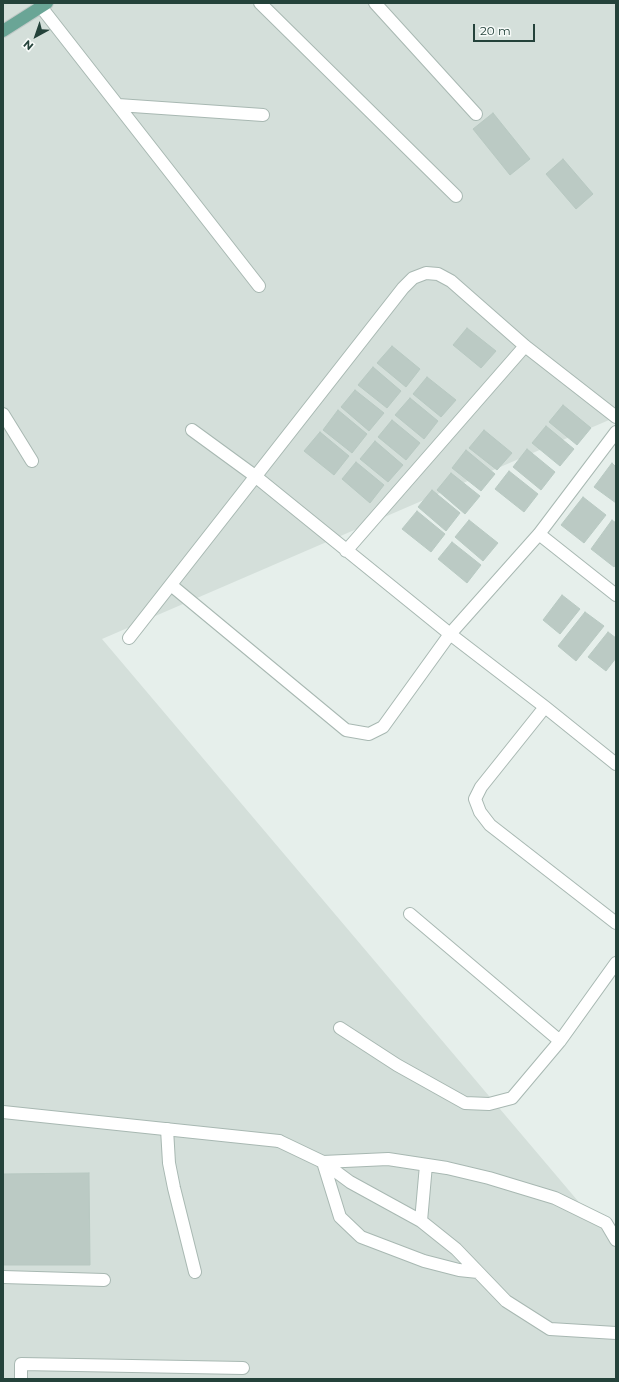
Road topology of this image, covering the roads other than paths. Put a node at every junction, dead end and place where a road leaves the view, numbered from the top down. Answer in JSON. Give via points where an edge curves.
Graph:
{"nodes":[{"id":1,"x":260,"y":3,"type":"edge"},
{"id":2,"x":375,"y":3,"type":"edge"},
{"id":3,"x":44,"y":5,"type":"edge"},
{"id":4,"x":3,"y":31,"type":"edge"},
{"id":5,"x":118,"y":105,"type":"junction"},
{"id":6,"x":476,"y":114,"type":"dead end"},
{"id":7,"x":263,"y":115,"type":"dead end"},
{"id":8,"x":456,"y":196,"type":"dead end"},
{"id":9,"x":259,"y":286,"type":"dead end"},
{"id":10,"x":525,"y":346,"type":"junction"},
{"id":11,"x":3,"y":414,"type":"edge"},
{"id":12,"x":616,"y":417,"type":"edge"},
{"id":13,"x":192,"y":430,"type":"dead end"},
{"id":14,"x":616,"y":432,"type":"edge"},
{"id":15,"x":32,"y":461,"type":"dead end"},
{"id":16,"x":255,"y":476,"type":"junction"},
{"id":17,"x":539,"y":534,"type":"junction"},
{"id":18,"x":346,"y":551,"type":"junction"},
{"id":19,"x":171,"y":585,"type":"junction"},
{"id":20,"x":616,"y":595,"type":"edge"},
{"id":21,"x":450,"y":634,"type":"junction"},
{"id":22,"x":129,"y":638,"type":"dead end"},
{"id":23,"x":545,"y":707,"type":"junction"},
{"id":24,"x":616,"y":764,"type":"edge"},
{"id":25,"x":410,"y":914,"type":"dead end"},
{"id":26,"x":616,"y":923,"type":"edge"},
{"id":27,"x":616,"y":963,"type":"edge"},
{"id":28,"x":340,"y":1028,"type":"dead end"},
{"id":29,"x":560,"y":1041,"type":"junction"},
{"id":30,"x":3,"y":1112,"type":"edge"},
{"id":31,"x":167,"y":1129,"type":"junction"},
{"id":32,"x":323,"y":1162,"type":"junction"},
{"id":33,"x":426,"y":1165,"type":"junction"},
{"id":34,"x":421,"y":1221,"type":"junction"},
{"id":35,"x":616,"y":1240,"type":"edge"},
{"id":36,"x":195,"y":1272,"type":"dead end"},
{"id":37,"x":478,"y":1272,"type":"junction"},
{"id":38,"x":3,"y":1277,"type":"edge"},
{"id":39,"x":104,"y":1280,"type":"dead end"},
{"id":40,"x":616,"y":1333,"type":"edge"},
{"id":41,"x":243,"y":1368,"type":"dead end"},
{"id":42,"x":21,"y":1379,"type":"edge"}],
"edges":[{"from":1,"to":8,"type":"street"},
{"from":2,"to":6,"type":"street"},
{"from":3,"to":4,"type":"main road"},
{"from":3,"to":5,"type":"street"},
{"from":5,"to":7,"type":"street"},
{"from":5,"to":9,"type":"street"},
{"from":10,"to":12,"type":"street"},
{"from":10,"to":16,"type":"street","via":[[451,281],[438,274],[426,273],[413,278],[402,288]]},
{"from":10,"to":18,"type":"street"},
{"from":11,"to":15,"type":"street"},
{"from":13,"to":16,"type":"street"},
{"from":14,"to":17,"type":"street"},
{"from":16,"to":18,"type":"street"},
{"from":16,"to":19,"type":"street"},
{"from":17,"to":20,"type":"street"},
{"from":17,"to":21,"type":"street"},
{"from":18,"to":21,"type":"street"},
{"from":19,"to":21,"type":"street","via":[[346,730],[361,733],[369,734],[383,727]]},
{"from":19,"to":22,"type":"street"},
{"from":21,"to":23,"type":"street"},
{"from":23,"to":24,"type":"street"},
{"from":23,"to":26,"type":"street","via":[[481,787],[476,799],[480,812],[490,825]]},
{"from":25,"to":29,"type":"street"},
{"from":27,"to":29,"type":"street"},
{"from":28,"to":29,"type":"street","via":[[397,1065],[465,1103],[489,1104],[512,1098]]},
{"from":30,"to":31,"type":"street"},
{"from":31,"to":32,"type":"street","via":[[279,1141]]},
{"from":31,"to":36,"type":"street","via":[[169,1163]]},
{"from":32,"to":33,"type":"street","via":[[388,1159]]},
{"from":32,"to":34,"type":"street","via":[[350,1182]]},
{"from":32,"to":37,"type":"street","via":[[340,1217],[361,1237],[424,1261]]},
{"from":33,"to":34,"type":"street"},
{"from":33,"to":35,"type":"street","via":[[489,1178],[555,1198],[606,1223]]},
{"from":34,"to":37,"type":"street","via":[[456,1249]]},
{"from":37,"to":40,"type":"street","via":[[506,1301],[550,1329]]},
{"from":38,"to":39,"type":"street"},
{"from":41,"to":42,"type":"street","via":[[21,1364]]}]}
